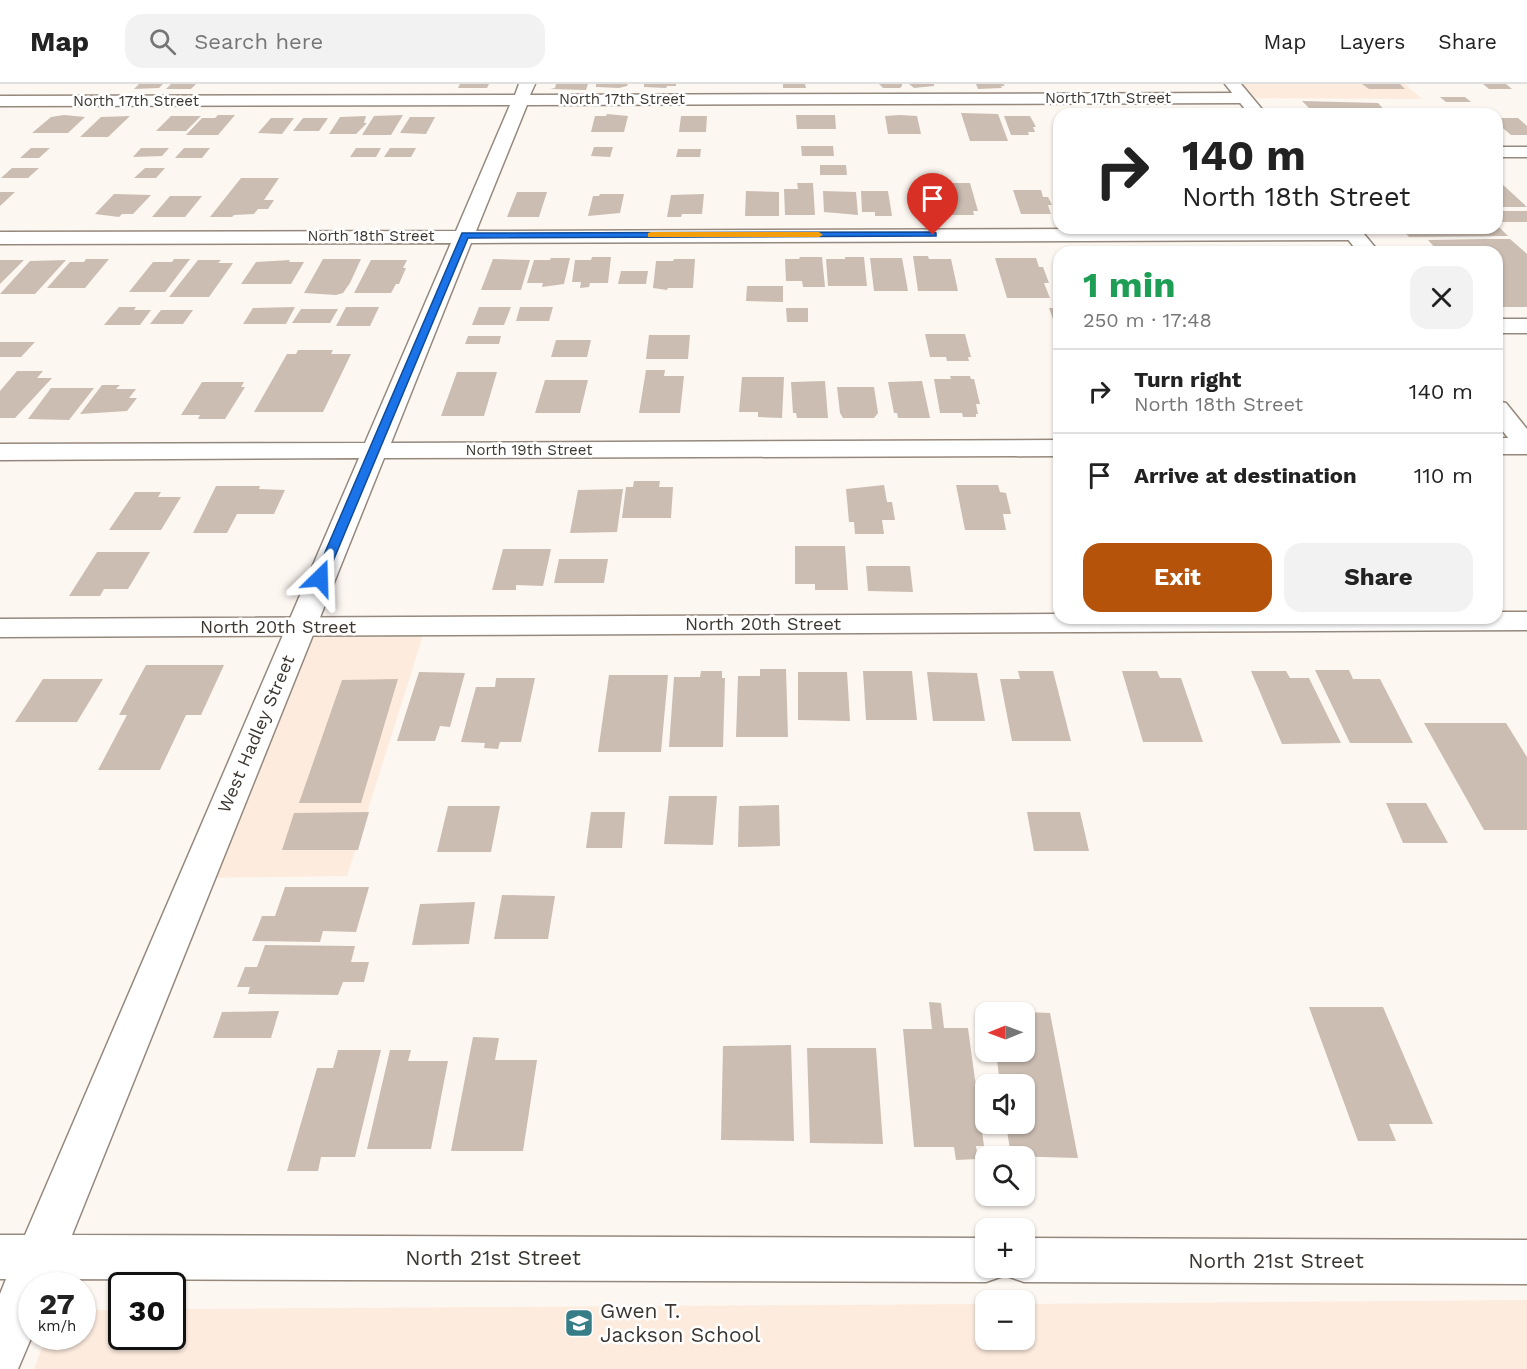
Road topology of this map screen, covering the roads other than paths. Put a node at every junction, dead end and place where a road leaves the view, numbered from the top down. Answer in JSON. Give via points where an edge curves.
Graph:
{"nodes":[{"id":1,"x":1233,"y":84,"type":"edge"},
{"id":2,"x":523,"y":92,"type":"edge"},
{"id":3,"x":1244,"y":98,"type":"junction"},
{"id":4,"x":0,"y":101,"type":"edge"},
{"id":5,"x":1253,"y":108,"type":"edge"},
{"id":6,"x":1503,"y":152,"type":"edge"},
{"id":7,"x":1527,"y":152,"type":"edge"},
{"id":8,"x":1053,"y":232,"type":"edge"},
{"id":9,"x":1354,"y":234,"type":"edge"},
{"id":10,"x":465,"y":235,"type":"junction"},
{"id":11,"x":0,"y":238,"type":"edge"},
{"id":12,"x":1364,"y":246,"type":"edge"},
{"id":13,"x":1503,"y":326,"type":"edge"},
{"id":14,"x":1527,"y":326,"type":"edge"},
{"id":15,"x":1503,"y":416,"type":"edge"},
{"id":16,"x":1503,"y":446,"type":"edge"},
{"id":17,"x":1527,"y":446,"type":"edge"},
{"id":18,"x":1053,"y":448,"type":"edge"},
{"id":19,"x":373,"y":451,"type":"junction"},
{"id":20,"x":0,"y":452,"type":"edge"},
{"id":21,"x":1503,"y":621,"type":"edge"},
{"id":22,"x":1527,"y":621,"type":"edge"},
{"id":23,"x":1053,"y":623,"type":"edge"},
{"id":24,"x":301,"y":626,"type":"junction"},
{"id":25,"x":0,"y":628,"type":"edge"},
{"id":26,"x":20,"y":1257,"type":"edge"},
{"id":27,"x":975,"y":1260,"type":"edge"},
{"id":28,"x":1035,"y":1260,"type":"edge"},
{"id":29,"x":1527,"y":1262,"type":"edge"},
{"id":30,"x":0,"y":1352,"type":"edge"}],
"edges":[{"from":1,"to":3,"type":"street"},
{"from":2,"to":3,"type":"street","name":"North 17th Street"},
{"from":2,"to":4,"type":"street","name":"North 17th Street"},
{"from":2,"to":10,"type":"street","name":"West Hadley Street"},
{"from":3,"to":5,"type":"street"},
{"from":6,"to":7,"type":"street"},
{"from":8,"to":10,"type":"street","name":"North 18th Street"},
{"from":9,"to":12,"type":"street"},
{"from":10,"to":11,"type":"street","name":"North 18th Street"},
{"from":10,"to":19,"type":"street","name":"West Hadley Street"},
{"from":13,"to":14,"type":"street"},
{"from":15,"to":17,"type":"street"},
{"from":16,"to":17,"type":"street"},
{"from":18,"to":19,"type":"street","name":"North 19th Street"},
{"from":19,"to":20,"type":"street","name":"North 19th Street"},
{"from":19,"to":24,"type":"street","name":"West Hadley Street"},
{"from":21,"to":22,"type":"street","name":"North 20th Street"},
{"from":23,"to":24,"type":"street","name":"North 20th Street"},
{"from":24,"to":25,"type":"street","name":"North 20th Street"},
{"from":24,"to":26,"type":"street","name":"West Hadley Street"},
{"from":26,"to":27,"type":"street","name":"North 21st Street"},
{"from":26,"to":30,"type":"street","name":"West Hadley Street"},
{"from":28,"to":29,"type":"street","name":"North 21st Street"}]}
